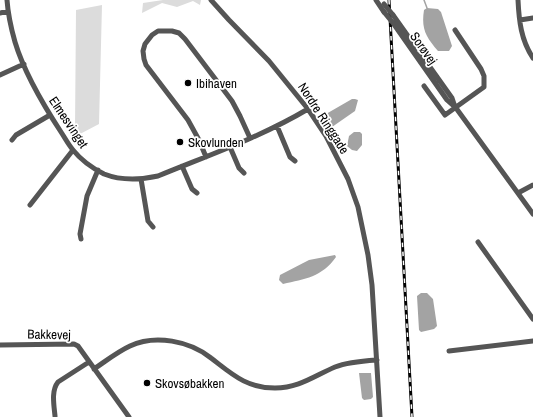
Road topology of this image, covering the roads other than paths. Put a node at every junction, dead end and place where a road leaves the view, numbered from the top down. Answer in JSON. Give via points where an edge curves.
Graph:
{"nodes":[{"id":1,"x":7,"y":0,"type":"edge"},
{"id":2,"x":211,"y":0,"type":"edge"},
{"id":3,"x":376,"y":0,"type":"edge"},
{"id":4,"x":518,"y":0,"type":"edge"},
{"id":5,"x":383,"y":2,"type":"edge"},
{"id":6,"x":8,"y":11,"type":"junction"},
{"id":7,"x":0,"y":13,"type":"edge"},
{"id":8,"x":533,"y":18,"type":"edge"},
{"id":9,"x":520,"y":20,"type":"junction"},
{"id":10,"x":455,"y":30,"type":"dead end"},
{"id":11,"x":533,"y":58,"type":"edge"},
{"id":12,"x":24,"y":64,"type":"junction"},
{"id":13,"x":0,"y":75,"type":"edge"},
{"id":14,"x":424,"y":86,"type":"dead end"},
{"id":15,"x":456,"y":108,"type":"junction"},
{"id":16,"x":308,"y":109,"type":"junction"},
{"id":17,"x":50,"y":115,"type":"junction"},
{"id":18,"x":277,"y":126,"type":"junction"},
{"id":19,"x":250,"y":138,"type":"junction"},
{"id":20,"x":12,"y":140,"type":"dead end"},
{"id":21,"x":230,"y":147,"type":"junction"},
{"id":22,"x":73,"y":150,"type":"junction"},
{"id":23,"x":206,"y":157,"type":"junction"},
{"id":24,"x":296,"y":160,"type":"dead end"},
{"id":25,"x":182,"y":166,"type":"junction"},
{"id":26,"x":98,"y":170,"type":"junction"},
{"id":27,"x":244,"y":173,"type":"dead end"},
{"id":28,"x":141,"y":179,"type":"junction"},
{"id":29,"x":533,"y":185,"type":"edge"},
{"id":30,"x":196,"y":193,"type":"dead end"},
{"id":31,"x":518,"y":193,"type":"junction"},
{"id":32,"x":30,"y":205,"type":"dead end"},
{"id":33,"x":533,"y":214,"type":"edge"},
{"id":34,"x":153,"y":227,"type":"dead end"},
{"id":35,"x":81,"y":239,"type":"dead end"},
{"id":36,"x":478,"y":242,"type":"dead end"},
{"id":37,"x":533,"y":319,"type":"edge"},
{"id":38,"x":533,"y":341,"type":"edge"},
{"id":39,"x":0,"y":345,"type":"edge"},
{"id":40,"x":449,"y":351,"type":"dead end"},
{"id":41,"x":377,"y":360,"type":"junction"},
{"id":42,"x":89,"y":362,"type":"junction"},
{"id":43,"x":94,"y":369,"type":"junction"},
{"id":44,"x":55,"y":416,"type":"edge"},
{"id":45,"x":129,"y":417,"type":"edge"},
{"id":46,"x":380,"y":417,"type":"edge"}],
"edges":[{"from":1,"to":6,"type":"street","name":"Elmesvinget"},
{"from":2,"to":16,"type":"street","name":"Nordre Ringgade","via":[[269,61]]},
{"from":3,"to":15,"type":"street","name":"Sorøvej","bridge":true,"via":[[447,100]]},
{"from":4,"to":9,"type":"street"},
{"from":5,"to":15,"type":"street","name":"Sorøvej","bridge":true,"via":[[452,98]]},
{"from":6,"to":7,"type":"street"},
{"from":6,"to":12,"type":"street","name":"Elmesvinget","via":[[15,43]]},
{"from":8,"to":9,"type":"street"},
{"from":9,"to":11,"type":"street","via":[[524,43]]},
{"from":10,"to":15,"type":"street","via":[[484,76],[484,87]]},
{"from":12,"to":13,"type":"street"},
{"from":12,"to":17,"type":"street","name":"Elmesvinget"},
{"from":14,"to":15,"type":"street","name":"Sorøvej","via":[[445,115]]},
{"from":15,"to":31,"type":"street","name":"Sorøvej"},
{"from":16,"to":18,"type":"street","name":"Elmesvinget"},
{"from":16,"to":41,"type":"street","name":"Nordre Ringgade","via":[[340,162],[359,213],[368,254]]},
{"from":17,"to":20,"type":"street"},
{"from":17,"to":22,"type":"street","name":"Elmesvinget"},
{"from":18,"to":19,"type":"street","name":"Elmesvinget"},
{"from":18,"to":24,"type":"street","via":[[290,157]]},
{"from":19,"to":21,"type":"street","name":"Elmesvinget"},
{"from":19,"to":23,"type":"street","via":[[232,101],[185,39],[179,33],[158,31],[145,44],[143,51],[146,65],[188,120]]},
{"from":21,"to":23,"type":"street","name":"Elmesvinget"},
{"from":21,"to":27,"type":"street","via":[[239,168]]},
{"from":22,"to":26,"type":"street","name":"Elmesvinget"},
{"from":22,"to":32,"type":"street"},
{"from":23,"to":25,"type":"street","name":"Elmesvinget"},
{"from":25,"to":28,"type":"street","name":"Elmesvinget","via":[[158,176]]},
{"from":25,"to":30,"type":"street"},
{"from":26,"to":28,"type":"street","name":"Elmesvinget","via":[[119,178]]},
{"from":26,"to":35,"type":"street","via":[[87,196]]},
{"from":28,"to":34,"type":"street","via":[[148,221]]},
{"from":29,"to":31,"type":"street"},
{"from":31,"to":33,"type":"street","name":"Sorøvej"},
{"from":36,"to":37,"type":"street"},
{"from":38,"to":40,"type":"street"},
{"from":39,"to":42,"type":"street","name":"Bakkevej","via":[[74,344]]},
{"from":41,"to":43,"type":"street","via":[[335,367],[301,384],[276,388],[263,387],[232,375],[195,348],[179,342],[164,341],[131,346]]},
{"from":41,"to":46,"type":"street","name":"Nordre Ringgade"},
{"from":42,"to":43,"type":"street","name":"Bakkevej"},
{"from":42,"to":44,"type":"street","via":[[55,386]]},
{"from":43,"to":45,"type":"street","name":"Bakkevej"}]}
